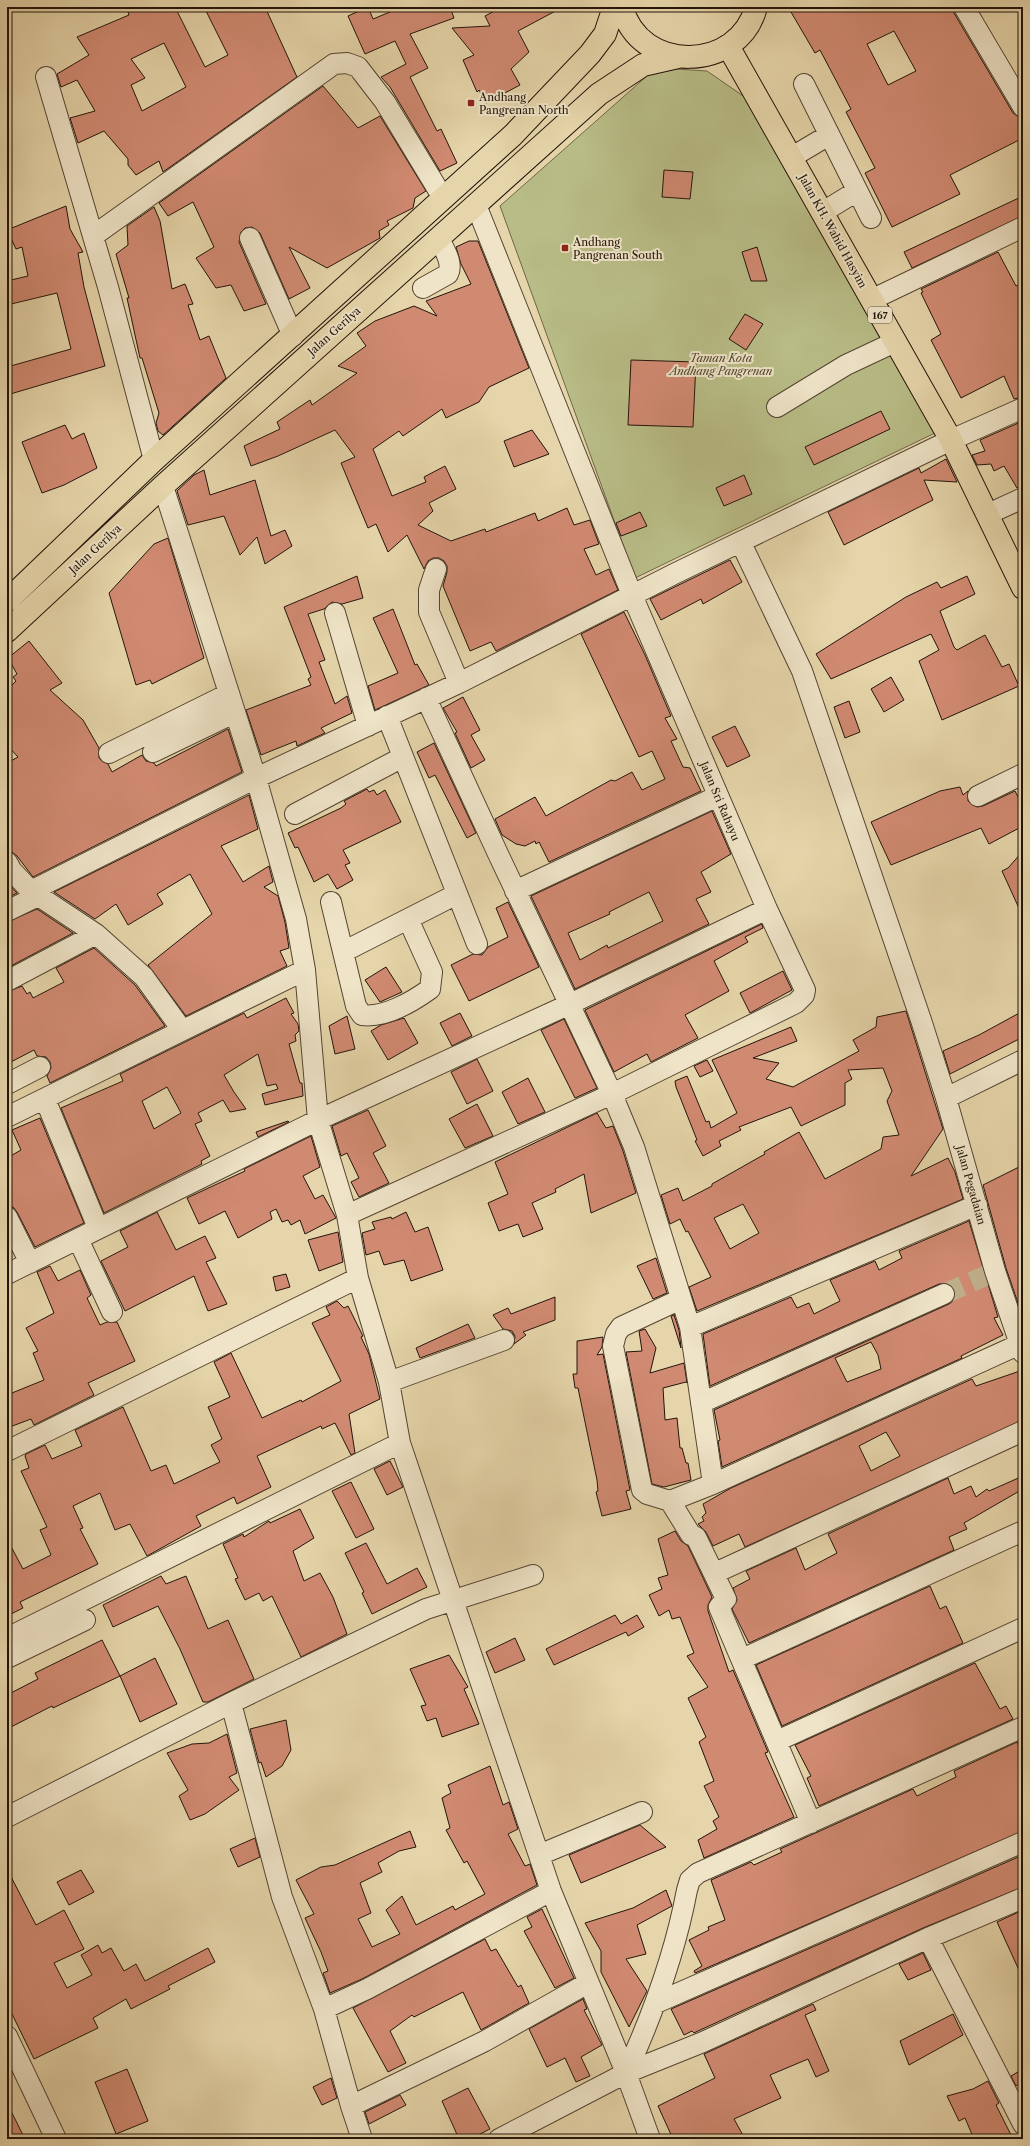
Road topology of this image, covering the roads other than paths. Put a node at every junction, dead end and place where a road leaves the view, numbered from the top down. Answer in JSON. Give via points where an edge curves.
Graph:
{"nodes":[{"id":1,"x":614,"y":7,"type":"edge"},
{"id":2,"x":622,"y":7,"type":"edge"},
{"id":3,"x":756,"y":7,"type":"edge"},
{"id":4,"x":964,"y":7,"type":"edge"},
{"id":5,"x":728,"y":46,"type":"junction"},
{"id":6,"x":678,"y":57,"type":"junction"},
{"id":7,"x":46,"y":77,"type":"dead end"},
{"id":8,"x":804,"y":84,"type":"dead end"},
{"id":9,"x":1023,"y":107,"type":"edge"},
{"id":10,"x":829,"y":135,"type":"junction"},
{"id":11,"x":792,"y":157,"type":"junction"},
{"id":12,"x":857,"y":191,"type":"junction"},
{"id":13,"x":443,"y":198,"type":"junction"},
{"id":14,"x":476,"y":205,"type":"junction"},
{"id":15,"x":823,"y":212,"type":"junction"},
{"id":16,"x":871,"y":218,"type":"dead end"},
{"id":17,"x":1023,"y":227,"type":"edge"},
{"id":18,"x":93,"y":236,"type":"junction"},
{"id":19,"x":250,"y":238,"type":"dead end"},
{"id":20,"x":439,"y":238,"type":"junction"},
{"id":21,"x":350,"y":284,"type":"junction"},
{"id":22,"x":423,"y":288,"type":"dead end"},
{"id":23,"x":871,"y":300,"type":"junction"},
{"id":24,"x":366,"y":302,"type":"junction"},
{"id":25,"x":292,"y":336,"type":"junction"},
{"id":26,"x":895,"y":342,"type":"junction"},
{"id":27,"x":776,"y":407,"type":"dead end"},
{"id":28,"x":1023,"y":408,"type":"edge"},
{"id":29,"x":951,"y":440,"type":"junction"},
{"id":30,"x":154,"y":460,"type":"junction"},
{"id":31,"x":162,"y":486,"type":"junction"},
{"id":32,"x":1023,"y":498,"type":"edge"},
{"id":33,"x":988,"y":514,"type":"junction"},
{"id":34,"x":741,"y":543,"type":"junction"},
{"id":35,"x":436,"y":568,"type":"dead end"},
{"id":36,"x":1023,"y":588,"type":"edge"},
{"id":37,"x":632,"y":595,"type":"junction"},
{"id":38,"x":7,"y":601,"type":"edge"},
{"id":39,"x":335,"y":613,"type":"dead end"},
{"id":40,"x":7,"y":631,"type":"edge"},
{"id":41,"x":459,"y":683,"type":"junction"},
{"id":42,"x":228,"y":694,"type":"junction"},
{"id":43,"x":426,"y":698,"type":"junction"},
{"id":44,"x":234,"y":713,"type":"junction"},
{"id":45,"x":387,"y":716,"type":"junction"},
{"id":46,"x":368,"y":726,"type":"junction"},
{"id":47,"x":152,"y":752,"type":"dead end"},
{"id":48,"x":109,"y":753,"type":"dead end"},
{"id":49,"x":403,"y":757,"type":"junction"},
{"id":50,"x":1023,"y":774,"type":"edge"},
{"id":51,"x":256,"y":778,"type":"junction"},
{"id":52,"x":718,"y":796,"type":"junction"},
{"id":53,"x":978,"y":796,"type":"dead end"},
{"id":54,"x":295,"y":814,"type":"dead end"},
{"id":55,"x":7,"y":862,"type":"edge"},
{"id":56,"x":515,"y":891,"type":"junction"},
{"id":57,"x":34,"y":893,"type":"junction"},
{"id":58,"x":457,"y":894,"type":"junction"},
{"id":59,"x":331,"y":902,"type":"dead end"},
{"id":60,"x":767,"y":909,"type":"junction"},
{"id":61,"x":7,"y":911,"type":"edge"},
{"id":62,"x":408,"y":919,"type":"junction"},
{"id":63,"x":96,"y":934,"type":"junction"},
{"id":64,"x":477,"y":944,"type":"dead end"},
{"id":65,"x":343,"y":952,"type":"junction"},
{"id":66,"x":305,"y":970,"type":"junction"},
{"id":67,"x":7,"y":982,"type":"edge"},
{"id":68,"x":570,"y":1004,"type":"junction"},
{"id":69,"x":182,"y":1030,"type":"junction"},
{"id":70,"x":1023,"y":1060,"type":"edge"},
{"id":71,"x":40,"y":1067,"type":"dead end"},
{"id":72,"x":10,"y":1082,"type":"edge"},
{"id":73,"x":612,"y":1094,"type":"junction"},
{"id":74,"x":946,"y":1098,"type":"junction"},
{"id":75,"x":45,"y":1099,"type":"junction"},
{"id":76,"x":25,"y":1108,"type":"junction"},
{"id":77,"x":7,"y":1117,"type":"edge"},
{"id":78,"x":318,"y":1120,"type":"junction"},
{"id":79,"x":977,"y":1205,"type":"junction"},
{"id":80,"x":347,"y":1215,"type":"junction"},
{"id":81,"x":7,"y":1217,"type":"edge"},
{"id":82,"x":98,"y":1228,"type":"junction"},
{"id":83,"x":78,"y":1239,"type":"junction"},
{"id":84,"x":30,"y":1263,"type":"junction"},
{"id":85,"x":7,"y":1274,"type":"edge"},
{"id":86,"x":358,"y":1278,"type":"junction"},
{"id":87,"x":944,"y":1294,"type":"tunnel mouth"},
{"id":88,"x":681,"y":1299,"type":"junction"},
{"id":89,"x":112,"y":1312,"type":"dead end"},
{"id":90,"x":690,"y":1327,"type":"junction"},
{"id":91,"x":504,"y":1340,"type":"dead end"},
{"id":92,"x":1022,"y":1348,"type":"edge"},
{"id":93,"x":389,"y":1382,"type":"junction"},
{"id":94,"x":701,"y":1403,"type":"junction"},
{"id":95,"x":1023,"y":1431,"type":"edge"},
{"id":96,"x":400,"y":1443,"type":"junction"},
{"id":97,"x":7,"y":1450,"type":"edge"},
{"id":98,"x":713,"y":1484,"type":"junction"},
{"id":99,"x":670,"y":1501,"type":"junction"},
{"id":100,"x":1023,"y":1532,"type":"edge"},
{"id":101,"x":715,"y":1573,"type":"junction"},
{"id":102,"x":533,"y":1575,"type":"dead end"},
{"id":103,"x":453,"y":1600,"type":"junction"},
{"id":104,"x":85,"y":1620,"type":"dead end"},
{"id":105,"x":1023,"y":1628,"type":"edge"},
{"id":106,"x":38,"y":1632,"type":"junction"},
{"id":107,"x":7,"y":1638,"type":"edge"},
{"id":108,"x":7,"y":1658,"type":"edge"},
{"id":109,"x":742,"y":1659,"type":"junction"},
{"id":110,"x":231,"y":1703,"type":"junction"},
{"id":111,"x":1023,"y":1727,"type":"edge"},
{"id":112,"x":777,"y":1741,"type":"junction"},
{"id":113,"x":642,"y":1812,"type":"dead end"},
{"id":114,"x":7,"y":1818,"type":"edge"},
{"id":115,"x":811,"y":1823,"type":"junction"},
{"id":116,"x":1023,"y":1842,"type":"edge"},
{"id":117,"x":539,"y":1855,"type":"junction"},
{"id":118,"x":551,"y":1892,"type":"junction"},
{"id":119,"x":1023,"y":1898,"type":"edge"},
{"id":120,"x":928,"y":1938,"type":"junction"},
{"id":121,"x":588,"y":1982,"type":"junction"},
{"id":122,"x":656,"y":2003,"type":"junction"},
{"id":123,"x":324,"y":2009,"type":"junction"},
{"id":124,"x":7,"y":2036,"type":"edge"},
{"id":125,"x":622,"y":2066,"type":"junction"},
{"id":126,"x":351,"y":2106,"type":"junction"},
{"id":127,"x":1023,"y":2124,"type":"edge"},
{"id":128,"x":56,"y":2139,"type":"edge"},
{"id":129,"x":362,"y":2139,"type":"edge"},
{"id":130,"x":499,"y":2139,"type":"edge"},
{"id":131,"x":650,"y":2139,"type":"edge"}],
"edges":[{"from":1,"to":13,"type":"main road","name":"Jalan Gerilya","via":[[605,34],[570,77],[513,135]]},
{"from":2,"to":6,"type":"main road","via":[[624,16],[638,36],[656,50]]},
{"from":3,"to":5,"type":"main road","via":[[744,32]]},
{"from":4,"to":9,"type":"street"},
{"from":5,"to":6,"type":"main road","via":[[713,54]]},
{"from":5,"to":11,"type":"main road","name":"Jalan KH. Wahid Hasyim","number":"167"},
{"from":6,"to":14,"type":"main road","name":"Jalan Gerilya","via":[[643,65],[599,94]]},
{"from":7,"to":18,"type":"street"},
{"from":8,"to":10,"type":"street"},
{"from":10,"to":11,"type":"street"},
{"from":10,"to":12,"type":"street"},
{"from":11,"to":15,"type":"main road","name":"Jalan KH. Wahid Hasyim","number":"167"},
{"from":12,"to":15,"type":"street"},
{"from":12,"to":16,"type":"street"},
{"from":13,"to":18,"type":"street","via":[[386,102],[358,67],[334,64]]},
{"from":13,"to":21,"type":"main road","name":"Jalan Gerilya"},
{"from":14,"to":20,"type":"main road","name":"Jalan Gerilya"},
{"from":14,"to":37,"type":"street","name":"Jalan Sri Rahayu"},
{"from":15,"to":23,"type":"main road","name":"Jalan KH. Wahid Hasyim","number":"167"},
{"from":17,"to":23,"type":"street"},
{"from":18,"to":30,"type":"street"},
{"from":19,"to":25,"type":"street"},
{"from":20,"to":22,"type":"street","via":[[450,270],[448,274]]},
{"from":20,"to":24,"type":"main road","name":"Jalan Gerilya"},
{"from":21,"to":24,"type":"main road"},
{"from":21,"to":25,"type":"main road","name":"Jalan Gerilya"},
{"from":23,"to":26,"type":"main road","name":"Jalan KH. Wahid Hasyim","number":"167"},
{"from":24,"to":31,"type":"main road","name":"Jalan Gerilya"},
{"from":25,"to":30,"type":"main road","name":"Jalan Gerilya"},
{"from":26,"to":27,"type":"street","via":[[846,366]]},
{"from":26,"to":29,"type":"main road","name":"Jalan KH. Wahid Hasyim","number":"167"},
{"from":28,"to":29,"type":"street"},
{"from":29,"to":33,"type":"main road","name":"Jalan KH. Wahid Hasyim","number":"167"},
{"from":29,"to":34,"type":"street"},
{"from":30,"to":38,"type":"main road","name":"Jalan Gerilya"},
{"from":31,"to":40,"type":"main road","name":"Jalan Gerilya"},
{"from":31,"to":42,"type":"street"},
{"from":32,"to":33,"type":"street"},
{"from":33,"to":36,"type":"main road","name":"Jalan KH. Wahid Hasyim","number":"167"},
{"from":34,"to":37,"type":"street"},
{"from":34,"to":74,"type":"street","name":"Jalan Pegadaian","via":[[802,671]]},
{"from":35,"to":41,"type":"street","via":[[429,590],[429,612]]},
{"from":37,"to":41,"type":"street"},
{"from":37,"to":52,"type":"street","name":"Jalan Sri Rahayu"},
{"from":39,"to":46,"type":"street"},
{"from":41,"to":43,"type":"street"},
{"from":42,"to":44,"type":"street"},
{"from":42,"to":48,"type":"street"},
{"from":43,"to":45,"type":"street"},
{"from":43,"to":56,"type":"street"},
{"from":44,"to":47,"type":"street"},
{"from":44,"to":51,"type":"street"},
{"from":45,"to":46,"type":"street"},
{"from":45,"to":49,"type":"street"},
{"from":46,"to":51,"type":"street"},
{"from":49,"to":54,"type":"street"},
{"from":49,"to":58,"type":"street"},
{"from":50,"to":53,"type":"street"},
{"from":51,"to":57,"type":"street"},
{"from":51,"to":66,"type":"street","via":[[296,919]]},
{"from":52,"to":56,"type":"street"},
{"from":52,"to":60,"type":"street","name":"Jalan Sri Rahayu"},
{"from":55,"to":57,"type":"street"},
{"from":56,"to":68,"type":"street"},
{"from":57,"to":61,"type":"street"},
{"from":57,"to":63,"type":"street"},
{"from":58,"to":62,"type":"street"},
{"from":58,"to":64,"type":"street"},
{"from":59,"to":65,"type":"street"},
{"from":60,"to":68,"type":"street"},
{"from":60,"to":73,"type":"street","name":"Jalan Sri Rahayu","via":[[805,990],[802,998]]},
{"from":62,"to":65,"type":"street"},
{"from":62,"to":65,"type":"street","via":[[432,972],[430,989],[419,998],[372,1016],[362,1015],[356,1006]]},
{"from":63,"to":67,"type":"street"},
{"from":63,"to":69,"type":"street","via":[[144,977]]},
{"from":66,"to":69,"type":"street"},
{"from":66,"to":78,"type":"street"},
{"from":68,"to":73,"type":"street"},
{"from":68,"to":78,"type":"street"},
{"from":69,"to":75,"type":"street"},
{"from":70,"to":74,"type":"street"},
{"from":71,"to":72,"type":"street"},
{"from":72,"to":76,"type":"street"},
{"from":73,"to":80,"type":"street"},
{"from":73,"to":88,"type":"street","via":[[634,1147]]},
{"from":74,"to":79,"type":"street","name":"Jalan Pegadaian"},
{"from":75,"to":76,"type":"street"},
{"from":75,"to":82,"type":"street"},
{"from":76,"to":77,"type":"street"},
{"from":78,"to":80,"type":"street"},
{"from":78,"to":82,"type":"street"},
{"from":79,"to":90,"type":"street"},
{"from":79,"to":92,"type":"street","name":"Jalan Pegadaian","via":[[994,1272]]},
{"from":80,"to":86,"type":"street"},
{"from":81,"to":84,"type":"street"},
{"from":82,"to":83,"type":"street"},
{"from":83,"to":84,"type":"street"},
{"from":83,"to":89,"type":"street"},
{"from":84,"to":85,"type":"street"},
{"from":86,"to":93,"type":"street"},
{"from":86,"to":97,"type":"street"},
{"from":87,"to":94,"type":"street"},
{"from":88,"to":90,"type":"street"},
{"from":88,"to":99,"type":"street","via":[[621,1327],[616,1334],[614,1346],[642,1490]]},
{"from":90,"to":94,"type":"street"},
{"from":91,"to":93,"type":"street"},
{"from":92,"to":98,"type":"street"},
{"from":93,"to":96,"type":"street"},
{"from":94,"to":98,"type":"street"},
{"from":95,"to":101,"type":"street"},
{"from":96,"to":103,"type":"street"},
{"from":96,"to":106,"type":"street"},
{"from":98,"to":99,"type":"street"},
{"from":99,"to":101,"type":"street","via":[[690,1535],[696,1537]]},
{"from":100,"to":109,"type":"street"},
{"from":101,"to":109,"type":"street","via":[[726,1598],[719,1607]]},
{"from":102,"to":103,"type":"street"},
{"from":103,"to":110,"type":"street","via":[[413,1615]]},
{"from":103,"to":117,"type":"street"},
{"from":104,"to":106,"type":"street"},
{"from":105,"to":112,"type":"street"},
{"from":106,"to":107,"type":"street"},
{"from":106,"to":108,"type":"street"},
{"from":109,"to":112,"type":"street"},
{"from":110,"to":114,"type":"street"},
{"from":110,"to":123,"type":"street","via":[[282,1897]]},
{"from":111,"to":115,"type":"street"},
{"from":112,"to":115,"type":"street"},
{"from":113,"to":117,"type":"street"},
{"from":115,"to":122,"type":"street","via":[[710,1867],[690,1880],[674,1947]]},
{"from":116,"to":122,"type":"street"},
{"from":117,"to":118,"type":"street"},
{"from":118,"to":121,"type":"street"},
{"from":118,"to":123,"type":"street"},
{"from":119,"to":120,"type":"street"},
{"from":120,"to":125,"type":"street","via":[[703,2042]]},
{"from":120,"to":127,"type":"street"},
{"from":121,"to":125,"type":"street"},
{"from":121,"to":126,"type":"street","via":[[485,2041]]},
{"from":122,"to":125,"type":"street"},
{"from":123,"to":126,"type":"street"},
{"from":124,"to":128,"type":"street"},
{"from":125,"to":130,"type":"street"},
{"from":125,"to":131,"type":"street"},
{"from":126,"to":129,"type":"street"}]}
